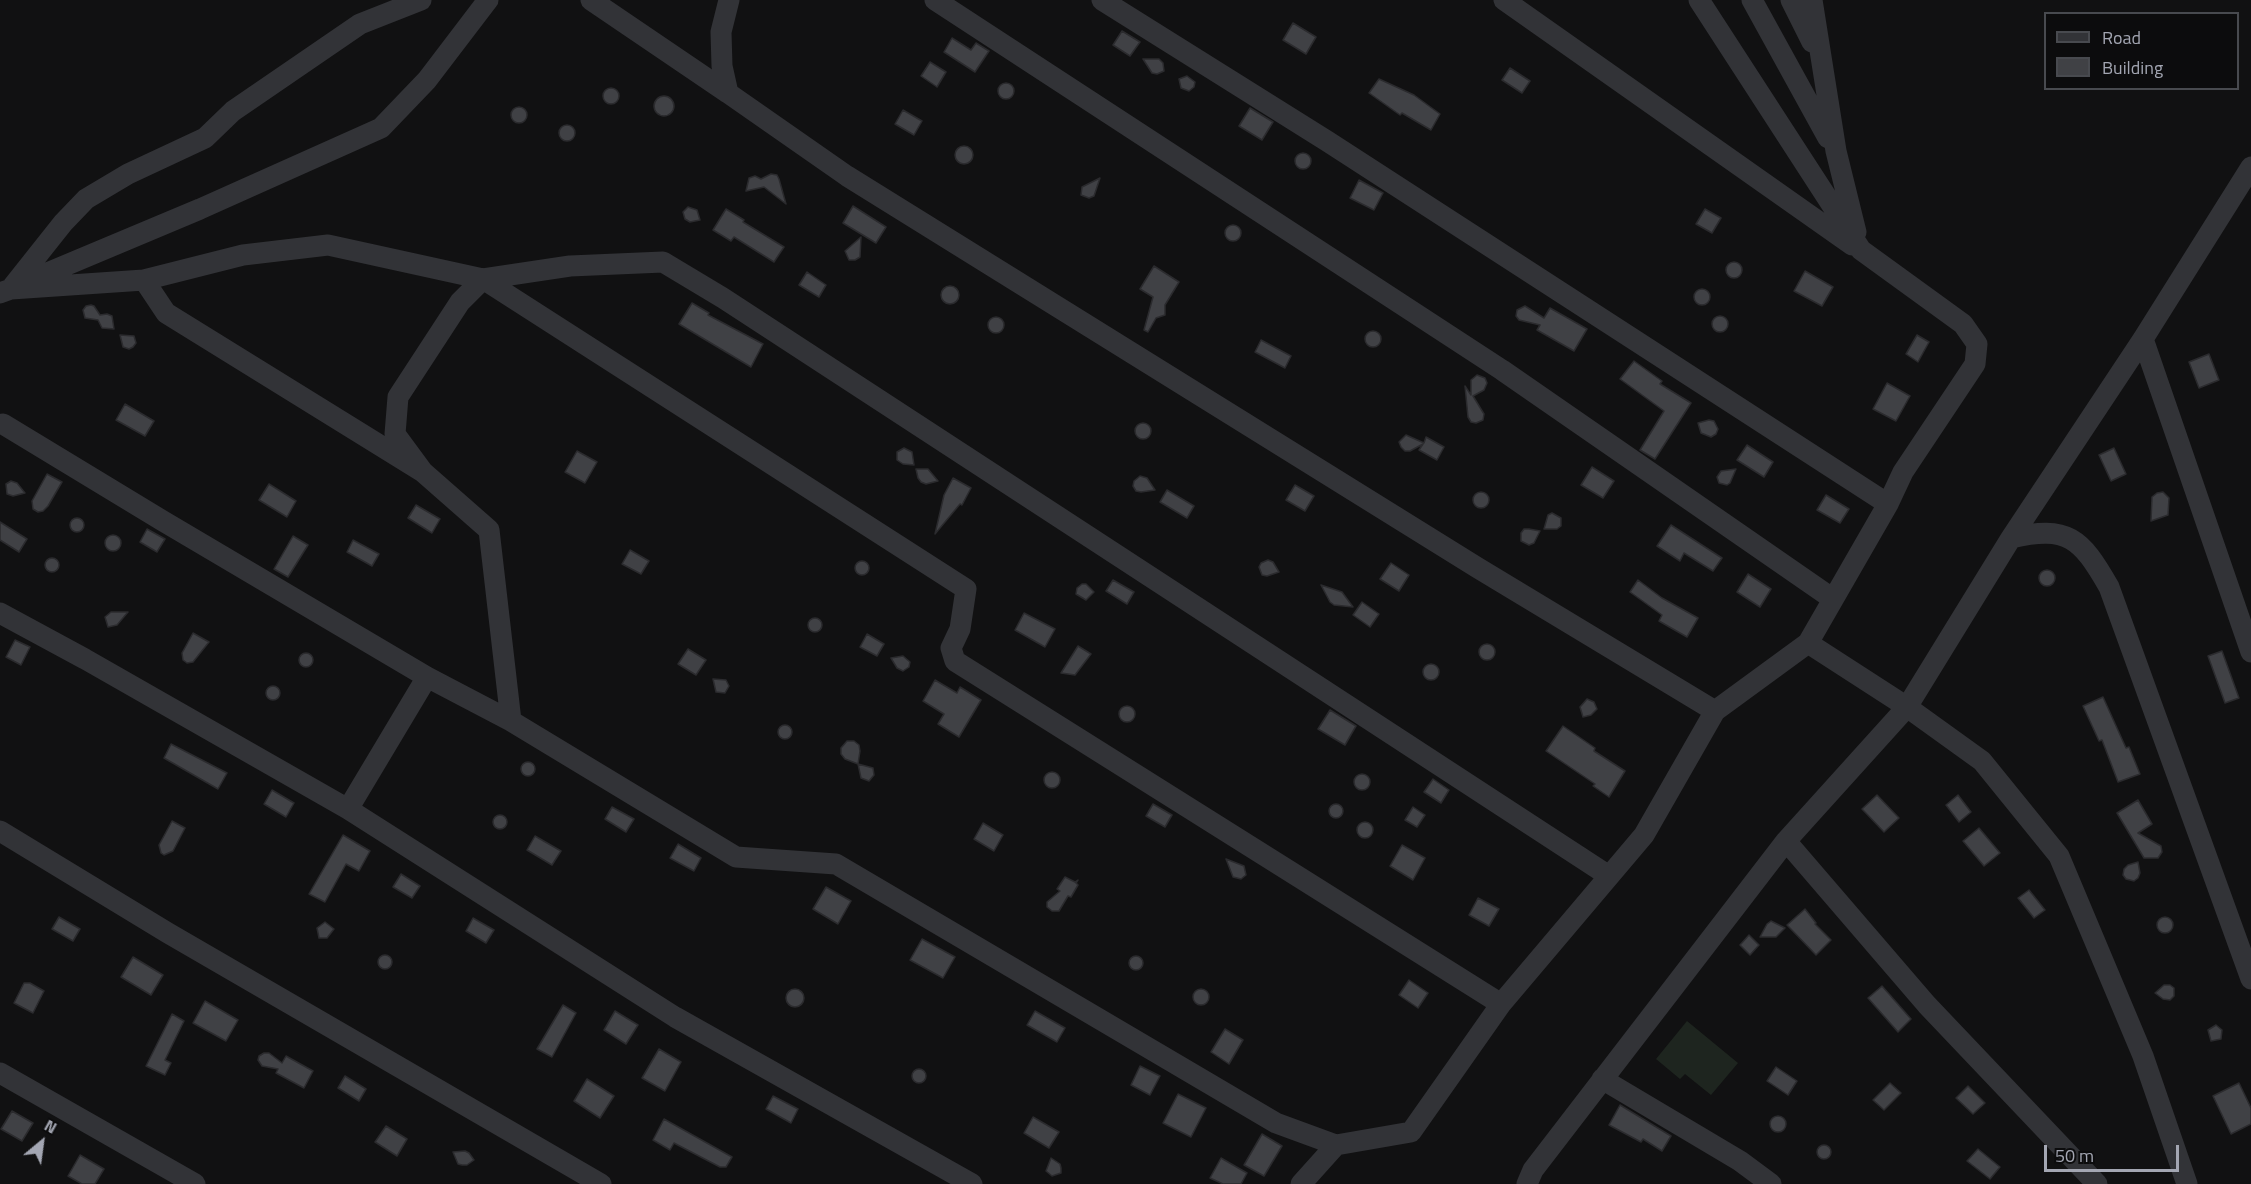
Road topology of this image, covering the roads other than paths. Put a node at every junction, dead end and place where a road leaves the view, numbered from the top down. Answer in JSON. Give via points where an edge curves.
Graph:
{"nodes":[{"id":1,"x":421,"y":0,"type":"edge"},
{"id":2,"x":488,"y":0,"type":"edge"},
{"id":3,"x":591,"y":0,"type":"edge"},
{"id":4,"x":729,"y":0,"type":"edge"},
{"id":5,"x":935,"y":0,"type":"edge"},
{"id":6,"x":1102,"y":0,"type":"edge"},
{"id":7,"x":1504,"y":0,"type":"edge"},
{"id":8,"x":1699,"y":0,"type":"edge"},
{"id":9,"x":1752,"y":0,"type":"edge"},
{"id":10,"x":1791,"y":0,"type":"edge"},
{"id":11,"x":1812,"y":0,"type":"edge"},
{"id":12,"x":959,"y":7,"type":"edge"},
{"id":13,"x":1822,"y":62,"type":"junction"},
{"id":14,"x":728,"y":93,"type":"junction"},
{"id":15,"x":1836,"y":151,"type":"junction"},
{"id":16,"x":2251,"y":167,"type":"edge"},
{"id":17,"x":1861,"y":250,"type":"junction"},
{"id":18,"x":483,"y":279,"type":"junction"},
{"id":19,"x":144,"y":280,"type":"junction"},
{"id":20,"x":5,"y":291,"type":"edge"},
{"id":21,"x":2143,"y":339,"type":"junction"},
{"id":22,"x":1,"y":424,"type":"edge"},
{"id":23,"x":423,"y":472,"type":"junction"},
{"id":24,"x":1888,"y":504,"type":"junction"},
{"id":25,"x":2011,"y":538,"type":"junction"},
{"id":26,"x":1833,"y":599,"type":"junction"},
{"id":27,"x":0,"y":613,"type":"edge"},
{"id":28,"x":1808,"y":644,"type":"junction"},
{"id":29,"x":2251,"y":652,"type":"edge"},
{"id":30,"x":427,"y":677,"type":"junction"},
{"id":31,"x":1907,"y":707,"type":"junction"},
{"id":32,"x":1715,"y":711,"type":"junction"},
{"id":33,"x":511,"y":721,"type":"junction"},
{"id":34,"x":348,"y":809,"type":"junction"},
{"id":35,"x":0,"y":831,"type":"edge"},
{"id":36,"x":1786,"y":841,"type":"junction"},
{"id":37,"x":1609,"y":876,"type":"junction"},
{"id":38,"x":2251,"y":979,"type":"edge"},
{"id":39,"x":1502,"y":1004,"type":"junction"},
{"id":40,"x":0,"y":1073,"type":"edge"},
{"id":41,"x":1602,"y":1079,"type":"junction"},
{"id":42,"x":1336,"y":1145,"type":"junction"},
{"id":43,"x":195,"y":1184,"type":"edge"},
{"id":44,"x":602,"y":1184,"type":"edge"},
{"id":45,"x":972,"y":1184,"type":"edge"},
{"id":46,"x":1301,"y":1184,"type":"edge"},
{"id":47,"x":1527,"y":1184,"type":"edge"},
{"id":48,"x":1771,"y":1184,"type":"edge"},
{"id":49,"x":2097,"y":1184,"type":"edge"},
{"id":50,"x":2187,"y":1184,"type":"edge"}],
"edges":[{"from":1,"to":20,"type":"street","via":[[360,24],[233,111],[205,138],[128,174],[86,199]]},
{"from":2,"to":20,"type":"street","via":[[427,80],[381,128]]},
{"from":3,"to":14,"type":"street"},
{"from":4,"to":14,"type":"street","via":[[721,32]]},
{"from":5,"to":12,"type":"street"},
{"from":6,"to":24,"type":"street"},
{"from":7,"to":17,"type":"street"},
{"from":8,"to":17,"type":"street"},
{"from":9,"to":15,"type":"street"},
{"from":10,"to":13,"type":"street"},
{"from":11,"to":13,"type":"street"},
{"from":12,"to":26,"type":"street","via":[[1502,370]]},
{"from":13,"to":15,"type":"street"},
{"from":14,"to":32,"type":"street","via":[[847,176]]},
{"from":15,"to":17,"type":"street"},
{"from":16,"to":21,"type":"street"},
{"from":17,"to":24,"type":"street","via":[[1963,324],[1977,344],[1975,364],[1903,472]]},
{"from":18,"to":19,"type":"street","via":[[328,245],[243,255]]},
{"from":18,"to":23,"type":"street","via":[[460,302],[398,397],[395,434]]},
{"from":18,"to":37,"type":"street","via":[[570,266],[663,262]]},
{"from":18,"to":39,"type":"street","via":[[966,589],[960,629],[951,648],[956,662]]},
{"from":19,"to":20,"type":"street"},
{"from":19,"to":23,"type":"street","via":[[166,312]]},
{"from":21,"to":25,"type":"street"},
{"from":21,"to":29,"type":"street"},
{"from":22,"to":30,"type":"street"},
{"from":23,"to":33,"type":"street","via":[[489,531]]},
{"from":24,"to":26,"type":"street"},
{"from":25,"to":31,"type":"street"},
{"from":25,"to":38,"type":"street","via":[[2038,532],[2065,535],[2092,556],[2109,587]]},
{"from":26,"to":28,"type":"street"},
{"from":27,"to":34,"type":"street"},
{"from":28,"to":31,"type":"street"},
{"from":28,"to":32,"type":"street"},
{"from":30,"to":33,"type":"street"},
{"from":30,"to":34,"type":"street"},
{"from":31,"to":36,"type":"street"},
{"from":31,"to":50,"type":"street","via":[[1982,761],[2059,856],[2143,1056]]},
{"from":32,"to":37,"type":"street","via":[[1644,835]]},
{"from":33,"to":42,"type":"street","via":[[736,857],[836,864],[1276,1123]]},
{"from":34,"to":45,"type":"street","via":[[675,1017]]},
{"from":35,"to":44,"type":"street","via":[[168,933]]},
{"from":36,"to":41,"type":"street"},
{"from":36,"to":49,"type":"street","via":[[1927,1005]]},
{"from":37,"to":39,"type":"street"},
{"from":39,"to":42,"type":"street","via":[[1411,1132]]},
{"from":40,"to":43,"type":"street"},
{"from":41,"to":47,"type":"street","via":[[1533,1170]]},
{"from":41,"to":48,"type":"street","via":[[1740,1161]]},
{"from":42,"to":46,"type":"street"}]}
